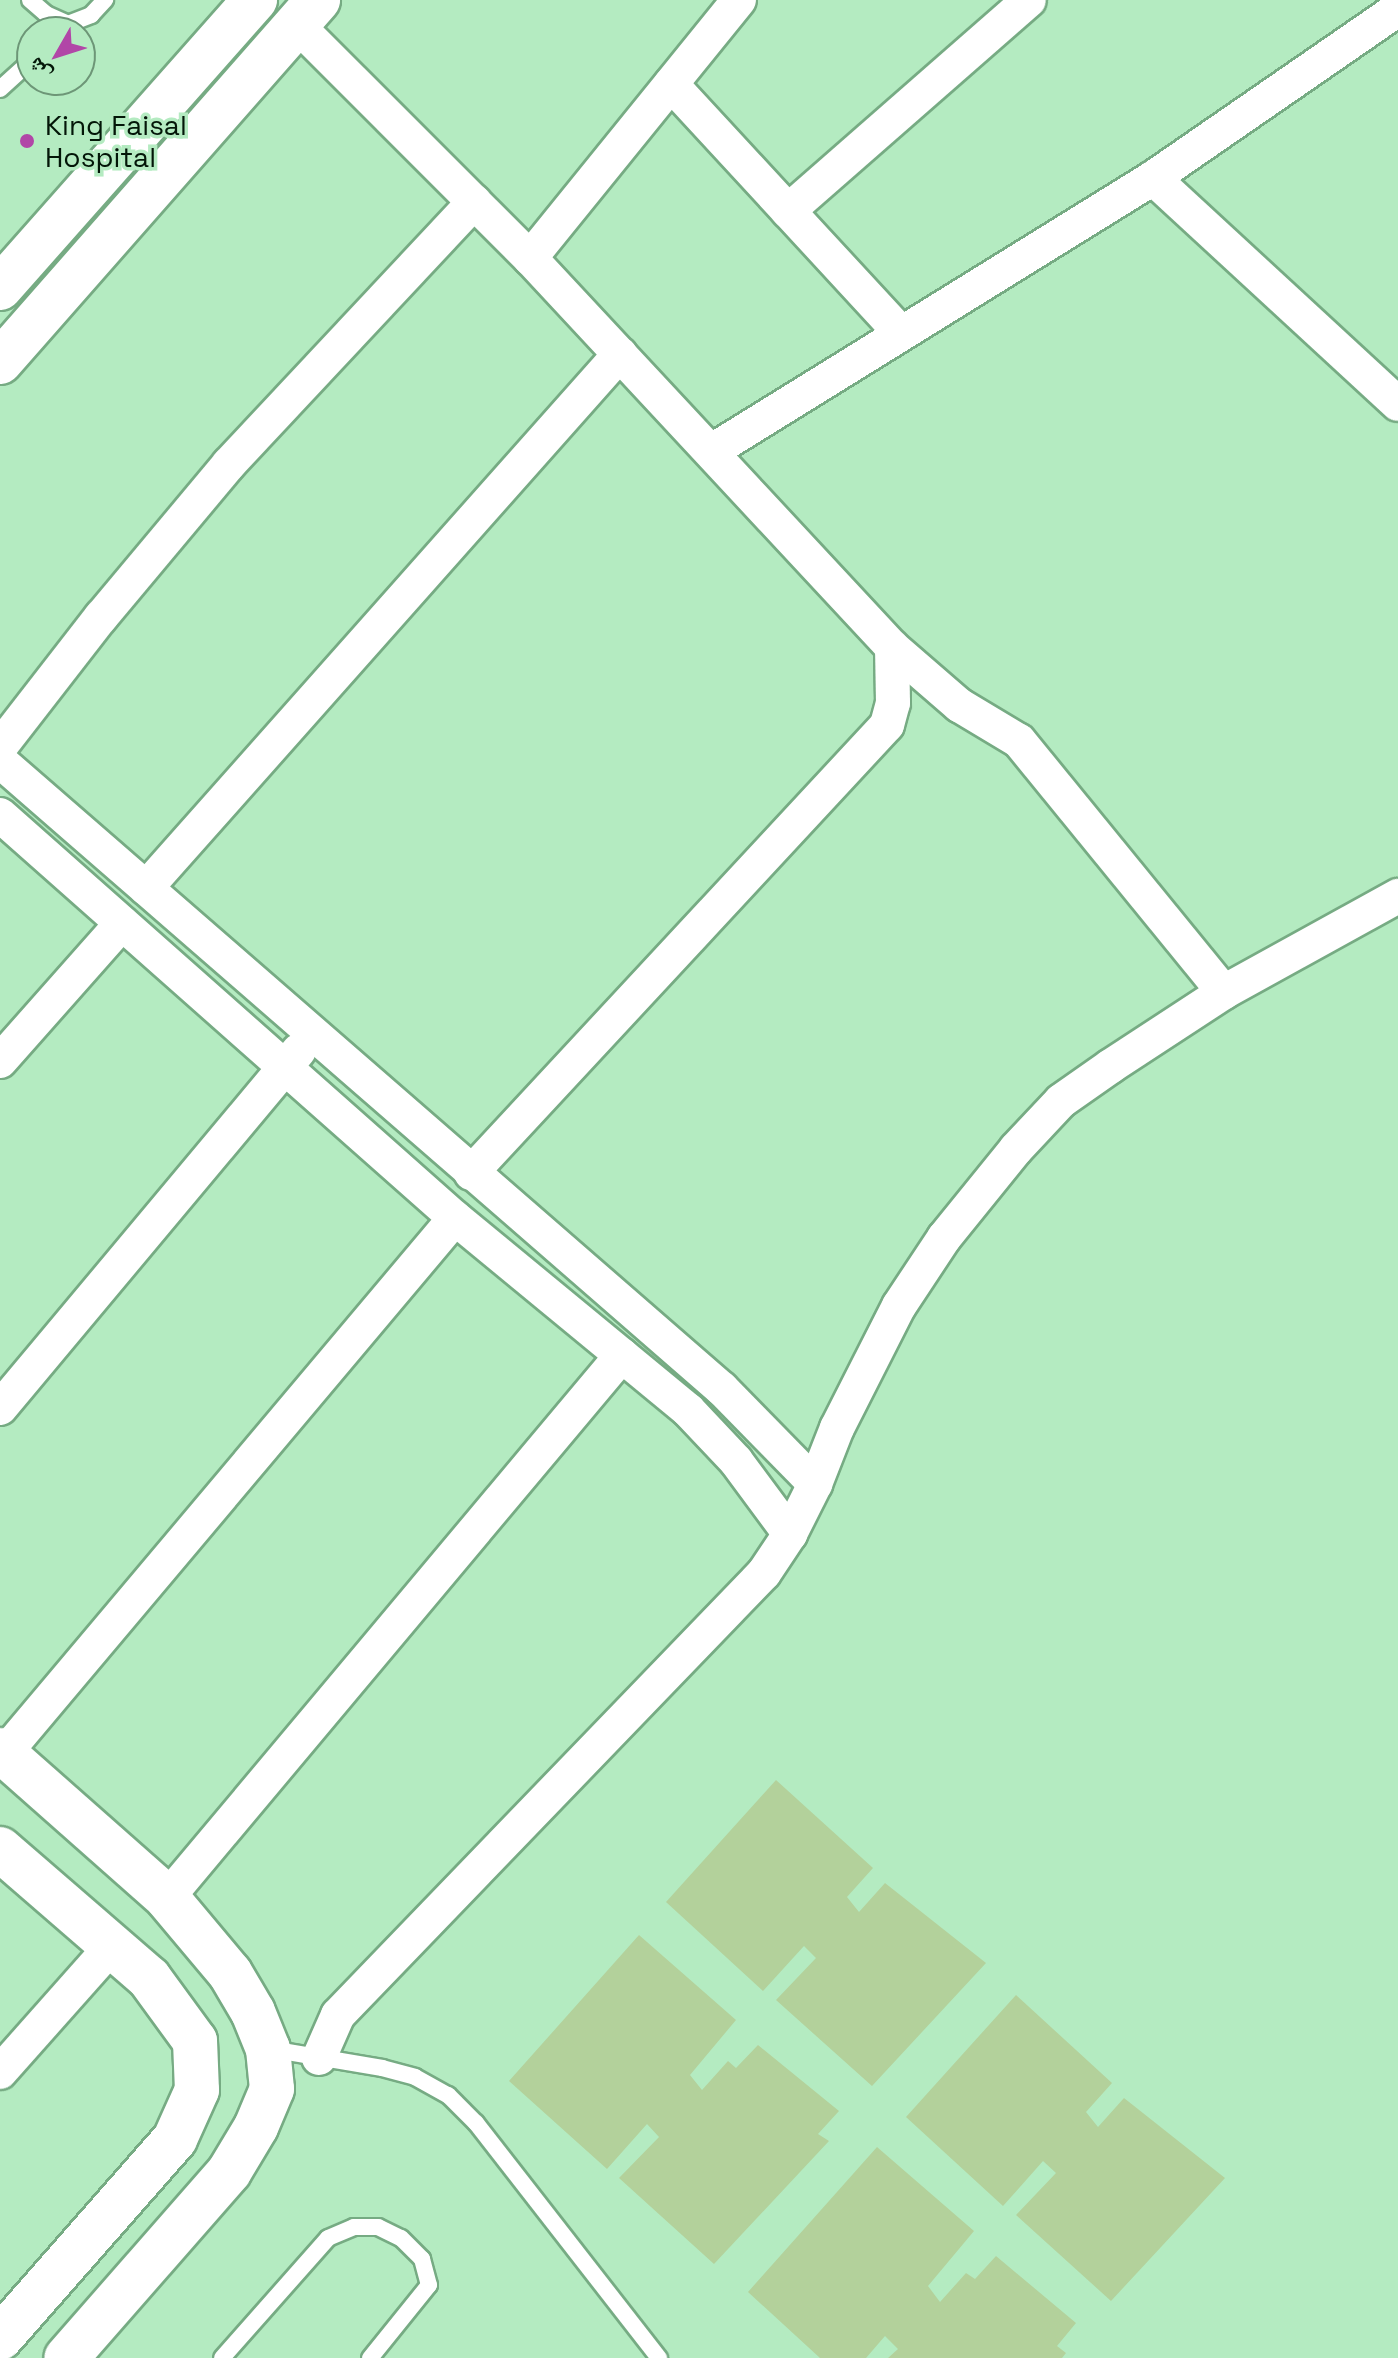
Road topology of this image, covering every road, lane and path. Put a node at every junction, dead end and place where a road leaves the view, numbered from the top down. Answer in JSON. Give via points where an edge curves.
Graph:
{"nodes":[{"id":1,"x":30,"y":0,"type":"edge"},
{"id":2,"x":105,"y":0,"type":"edge"},
{"id":3,"x":255,"y":0,"type":"edge"},
{"id":4,"x":739,"y":0,"type":"edge"},
{"id":5,"x":1029,"y":0,"type":"edge"},
{"id":6,"x":1398,"y":9,"type":"edge"},
{"id":7,"x":307,"y":12,"type":"edge"},
{"id":8,"x":49,"y":16,"type":"edge"},
{"id":9,"x":89,"y":16,"type":"edge"},
{"id":10,"x":16,"y":74,"type":"edge"},
{"id":11,"x":671,"y":84,"type":"junction"},
{"id":12,"x":0,"y":89,"type":"edge"},
{"id":13,"x":1153,"y":178,"type":"junction"},
{"id":14,"x":474,"y":202,"type":"junction"},
{"id":15,"x":788,"y":211,"type":"junction"},
{"id":16,"x":530,"y":258,"type":"junction"},
{"id":17,"x":0,"y":288,"type":"edge"},
{"id":18,"x":901,"y":333,"type":"junction"},
{"id":19,"x":620,"y":354,"type":"junction"},
{"id":20,"x":0,"y":362,"type":"edge"},
{"id":21,"x":1398,"y":404,"type":"edge"},
{"id":22,"x":712,"y":451,"type":"junction"},
{"id":23,"x":892,"y":647,"type":"junction"},
{"id":24,"x":0,"y":747,"type":"edge"},
{"id":25,"x":0,"y":761,"type":"edge"},
{"id":26,"x":0,"y":815,"type":"edge"},
{"id":27,"x":146,"y":888,"type":"junction"},
{"id":28,"x":1398,"y":896,"type":"edge"},
{"id":29,"x":122,"y":923,"type":"junction"},
{"id":30,"x":1224,"y":992,"type":"junction"},
{"id":31,"x":312,"y":1034,"type":"junction"},
{"id":32,"x":0,"y":1061,"type":"edge"},
{"id":33,"x":286,"y":1065,"type":"junction"},
{"id":34,"x":471,"y":1173,"type":"junction"},
{"id":35,"x":455,"y":1218,"type":"junction"},
{"id":36,"x":622,"y":1355,"type":"junction"},
{"id":37,"x":0,"y":1408,"type":"edge"},
{"id":38,"x":815,"y":1484,"type":"junction"},
{"id":39,"x":790,"y":1534,"type":"junction"},
{"id":40,"x":2,"y":1752,"type":"edge"},
{"id":41,"x":0,"y":1849,"type":"edge"},
{"id":42,"x":167,"y":1898,"type":"junction"},
{"id":43,"x":112,"y":1946,"type":"junction"},
{"id":44,"x":268,"y":2049,"type":"junction"},
{"id":45,"x":319,"y":2058,"type":"junction"},
{"id":46,"x":0,"y":2072,"type":"edge"},
{"id":47,"x":0,"y":2338,"type":"edge"},
{"id":48,"x":66,"y":2358,"type":"edge"},
{"id":49,"x":222,"y":2358,"type":"edge"},
{"id":50,"x":370,"y":2358,"type":"edge"},
{"id":51,"x":659,"y":2358,"type":"edge"}],
"edges":[{"from":1,"to":8,"type":"lane"},
{"from":2,"to":9,"type":"lane"},
{"from":3,"to":17,"type":"street"},
{"from":4,"to":11,"type":"street"},
{"from":5,"to":15,"type":"street"},
{"from":6,"to":13,"type":"street"},
{"from":7,"to":14,"type":"street"},
{"from":7,"to":20,"type":"street"},
{"from":10,"to":12,"type":"lane"},
{"from":11,"to":15,"type":"street"},
{"from":11,"to":16,"type":"street"},
{"from":13,"to":18,"type":"street"},
{"from":13,"to":21,"type":"street"},
{"from":14,"to":16,"type":"street"},
{"from":14,"to":24,"type":"street","via":[[229,464]]},
{"from":15,"to":18,"type":"street"},
{"from":16,"to":19,"type":"street"},
{"from":18,"to":22,"type":"street"},
{"from":19,"to":22,"type":"street"},
{"from":19,"to":27,"type":"street"},
{"from":22,"to":23,"type":"street"},
{"from":23,"to":30,"type":"street","via":[[959,705],[1019,741]]},
{"from":23,"to":34,"type":"street","via":[[893,703],[887,725]]},
{"from":25,"to":27,"type":"street"},
{"from":26,"to":29,"type":"street"},
{"from":27,"to":31,"type":"street"},
{"from":28,"to":30,"type":"street"},
{"from":29,"to":32,"type":"street"},
{"from":29,"to":33,"type":"street"},
{"from":30,"to":38,"type":"street","via":[[1061,1101],[1016,1149],[944,1238],[899,1306],[837,1428]]},
{"from":31,"to":33,"type":"street"},
{"from":31,"to":34,"type":"street"},
{"from":33,"to":35,"type":"street"},
{"from":33,"to":37,"type":"street"},
{"from":34,"to":38,"type":"street","via":[[722,1389]]},
{"from":35,"to":36,"type":"street"},
{"from":35,"to":40,"type":"street"},
{"from":36,"to":39,"type":"street","via":[[688,1410],[736,1461]]},
{"from":36,"to":42,"type":"street"},
{"from":38,"to":39,"type":"street"},
{"from":39,"to":45,"type":"street","via":[[764,1573],[338,2015]]},
{"from":40,"to":42,"type":"street"},
{"from":41,"to":43,"type":"street"},
{"from":42,"to":44,"type":"street","via":[[230,1973]]},
{"from":43,"to":46,"type":"street"},
{"from":43,"to":47,"type":"street","via":[[149,1978],[195,2041],[197,2090],[175,2139]]},
{"from":44,"to":45,"type":"lane"},
{"from":44,"to":48,"type":"street","via":[[272,2089],[229,2172]]},
{"from":45,"to":51,"type":"lane","via":[[415,2077],[448,2095],[476,2123]]},
{"from":49,"to":50,"type":"lane","via":[[328,2238],[354,2227],[378,2227],[401,2238],[422,2259],[429,2285]]}]}
